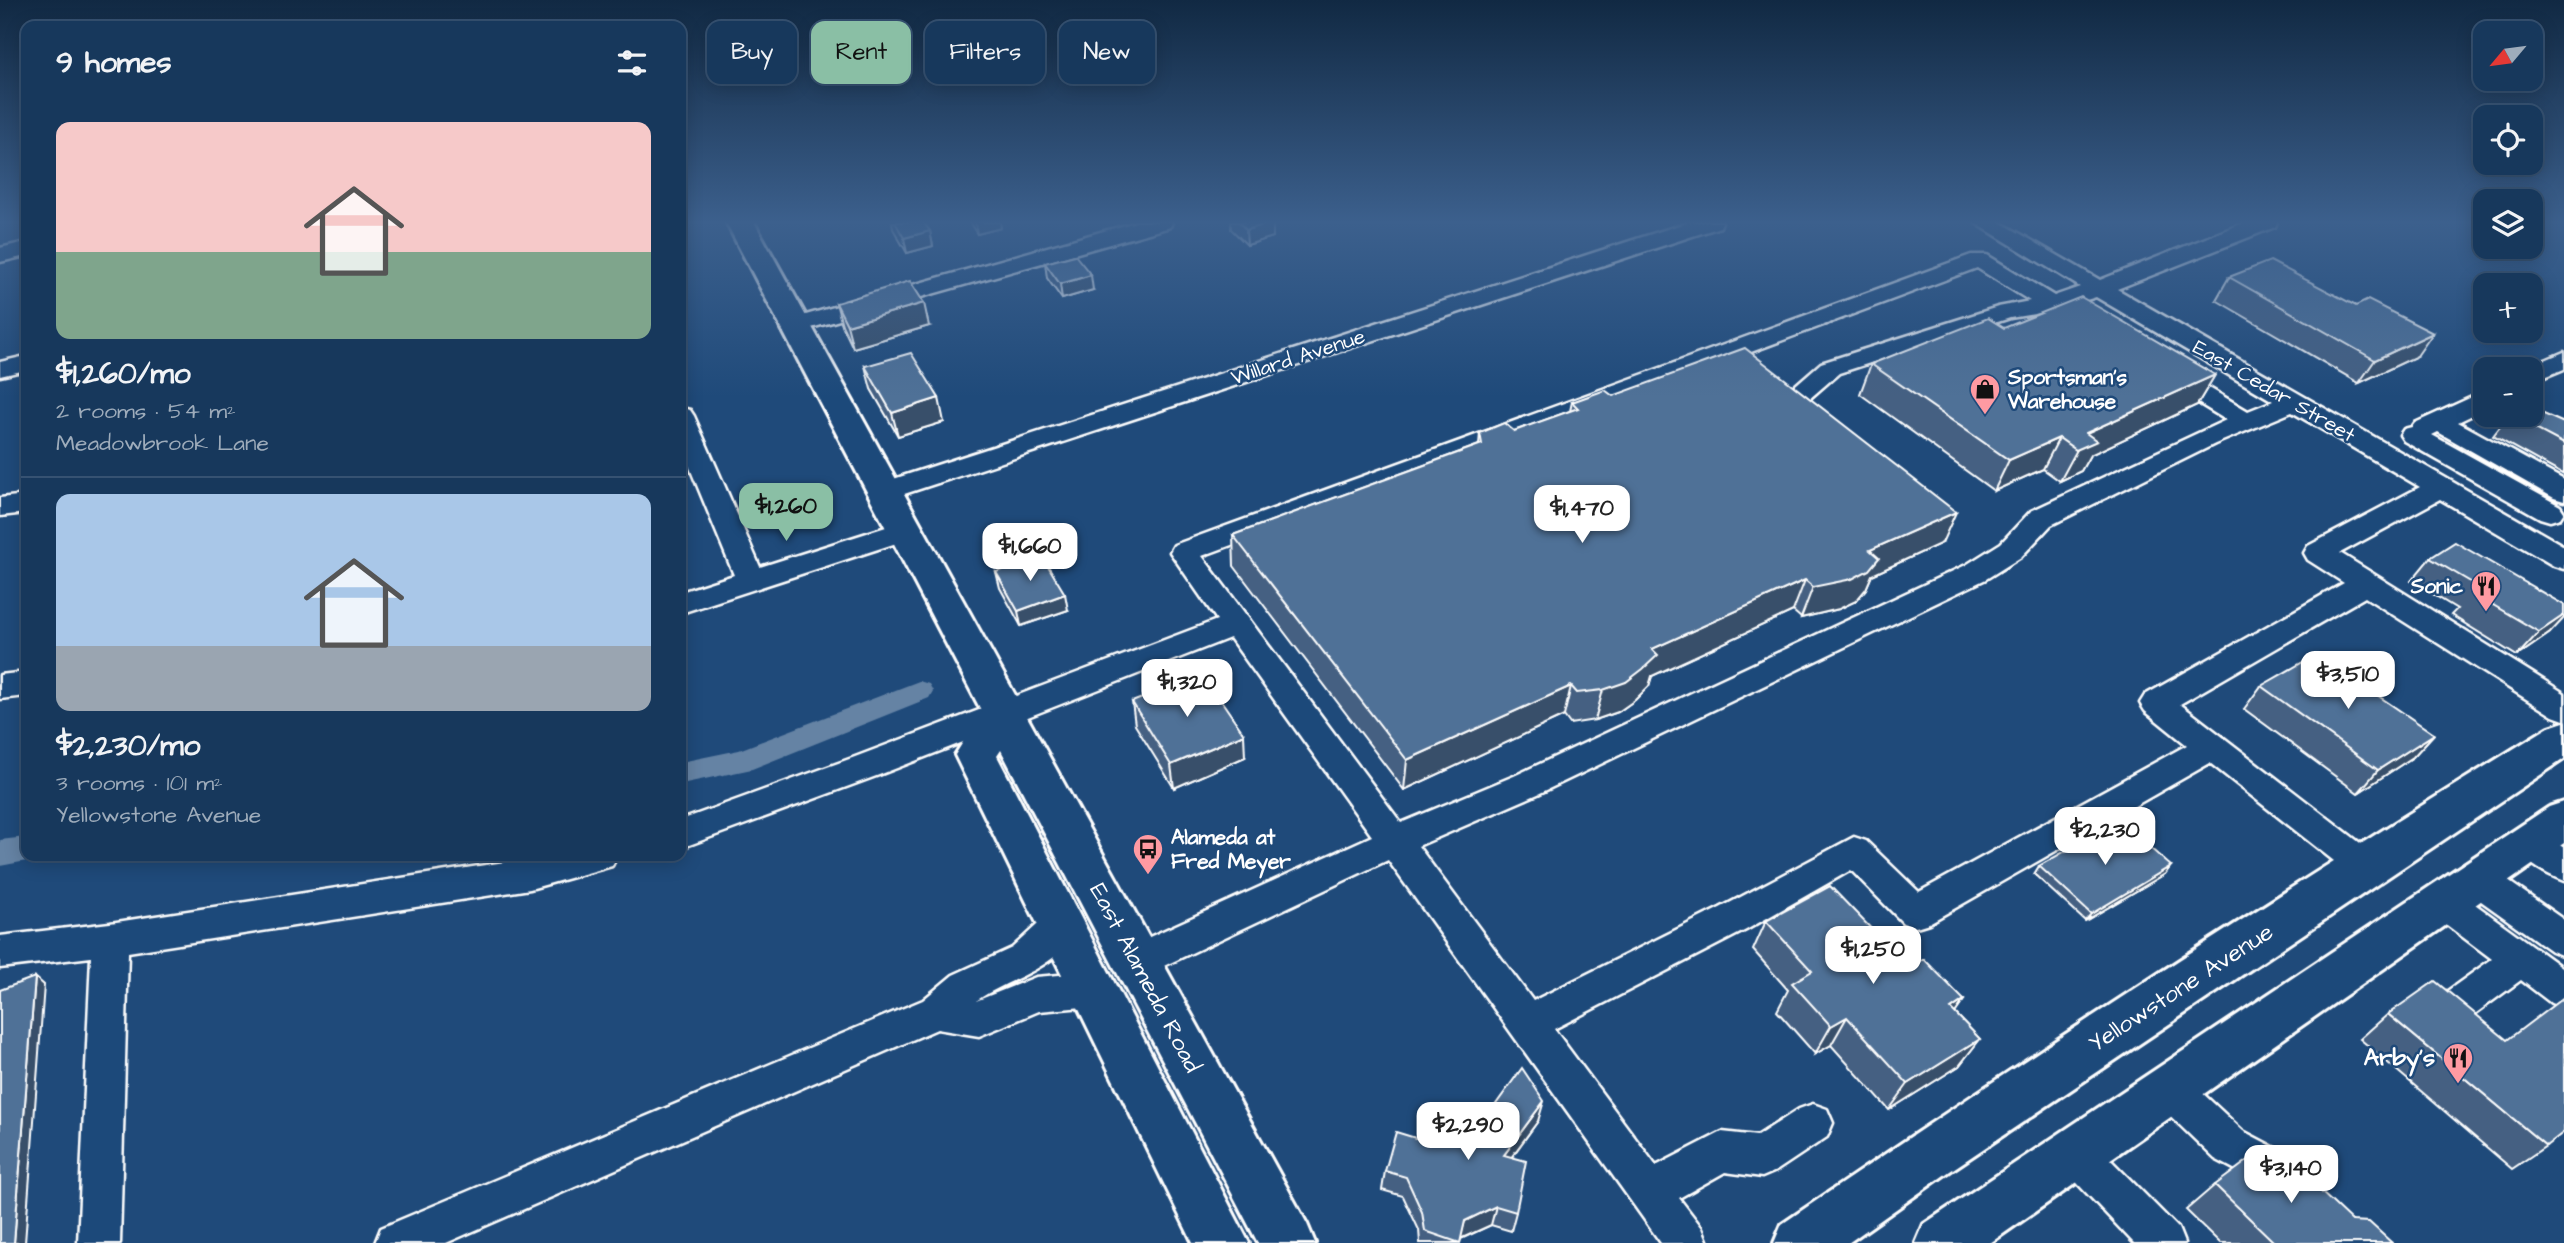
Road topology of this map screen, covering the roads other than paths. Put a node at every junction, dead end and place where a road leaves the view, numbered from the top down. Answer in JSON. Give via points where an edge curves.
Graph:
{"nodes":[{"id":1,"x":772,"y":280,"type":"edge"},
{"id":2,"x":956,"y":280,"type":"edge"},
{"id":3,"x":1534,"y":280,"type":"edge"},
{"id":4,"x":1924,"y":280,"type":"edge"},
{"id":5,"x":2012,"y":280,"type":"edge"},
{"id":6,"x":2082,"y":280,"type":"edge"},
{"id":7,"x":2120,"y":280,"type":"edge"},
{"id":8,"x":2097,"y":289,"type":"junction"},
{"id":9,"x":2051,"y":304,"type":"junction"},
{"id":10,"x":796,"y":325,"type":"junction"},
{"id":11,"x":2108,"y":338,"type":"edge"},
{"id":12,"x":1736,"y":349,"type":"junction"},
{"id":13,"x":2143,"y":359,"type":"edge"},
{"id":14,"x":2564,"y":359,"type":"edge"},
{"id":15,"x":21,"y":364,"type":"edge"},
{"id":16,"x":1757,"y":364,"type":"edge"},
{"id":17,"x":0,"y":369,"type":"edge"},
{"id":18,"x":2543,"y":370,"type":"edge"},
{"id":19,"x":2543,"y":375,"type":"edge"},
{"id":20,"x":1778,"y":379,"type":"edge"},
{"id":21,"x":2564,"y":382,"type":"edge"},
{"id":22,"x":1798,"y":395,"type":"junction"},
{"id":23,"x":2292,"y":402,"type":"junction"},
{"id":24,"x":2473,"y":405,"type":"edge"},
{"id":25,"x":1819,"y":410,"type":"edge"},
{"id":26,"x":2245,"y":421,"type":"junction"},
{"id":27,"x":2439,"y":422,"type":"junction"},
{"id":28,"x":686,"y":433,"type":"edge"},
{"id":29,"x":2413,"y":435,"type":"junction"},
{"id":30,"x":2380,"y":452,"type":"junction"},
{"id":31,"x":2441,"y":487,"type":"junction"},
{"id":32,"x":885,"y":491,"type":"junction"},
{"id":33,"x":2559,"y":503,"type":"edge"},
{"id":34,"x":21,"y":505,"type":"edge"},
{"id":35,"x":0,"y":507,"type":"edge"},
{"id":36,"x":905,"y":530,"type":"junction"},
{"id":37,"x":2516,"y":530,"type":"junction"},
{"id":38,"x":2564,"y":559,"type":"edge"},
{"id":39,"x":751,"y":580,"type":"junction"},
{"id":40,"x":2366,"y":583,"type":"junction"},
{"id":41,"x":686,"y":601,"type":"edge"},
{"id":42,"x":1236,"y":624,"type":"junction"},
{"id":43,"x":21,"y":685,"type":"edge"},
{"id":44,"x":0,"y":687,"type":"edge"},
{"id":45,"x":2564,"y":708,"type":"edge"},
{"id":46,"x":1002,"y":714,"type":"junction"},
{"id":47,"x":2564,"y":738,"type":"edge"},
{"id":48,"x":2210,"y":747,"type":"junction"},
{"id":49,"x":686,"y":832,"type":"edge"},
{"id":50,"x":1395,"y":841,"type":"junction"},
{"id":51,"x":2553,"y":843,"type":"edge"},
{"id":52,"x":581,"y":861,"type":"edge"},
{"id":53,"x":2365,"y":866,"type":"junction"},
{"id":54,"x":2461,"y":891,"type":"junction"},
{"id":55,"x":1062,"y":925,"type":"junction"},
{"id":56,"x":110,"y":939,"type":"junction"},
{"id":57,"x":2564,"y":940,"type":"edge"},
{"id":58,"x":0,"y":952,"type":"edge"},
{"id":59,"x":2521,"y":959,"type":"junction"},
{"id":60,"x":1136,"y":961,"type":"junction"},
{"id":61,"x":1094,"y":989,"type":"junction"},
{"id":62,"x":2564,"y":990,"type":"edge"},
{"id":63,"x":2459,"y":1004,"type":"edge"},
{"id":64,"x":936,"y":1012,"type":"junction"},
{"id":65,"x":1527,"y":1023,"type":"junction"},
{"id":66,"x":2169,"y":1088,"type":"junction"},
{"id":67,"x":1813,"y":1123,"type":"dead end"},
{"id":68,"x":2075,"y":1152,"type":"junction"},
{"id":69,"x":1650,"y":1191,"type":"junction"},
{"id":70,"x":2315,"y":1209,"type":"edge"},
{"id":71,"x":99,"y":1243,"type":"edge"},
{"id":72,"x":396,"y":1243,"type":"edge"},
{"id":73,"x":1222,"y":1243,"type":"edge"},
{"id":74,"x":1288,"y":1243,"type":"edge"},
{"id":75,"x":1687,"y":1243,"type":"edge"},
{"id":76,"x":1801,"y":1243,"type":"edge"},
{"id":77,"x":1943,"y":1243,"type":"edge"},
{"id":78,"x":2162,"y":1243,"type":"edge"}],
"edges":[{"from":1,"to":10,"type":"main road","name":"East Alameda Road"},
{"from":2,"to":10,"type":"street"},
{"from":3,"to":32,"type":"street","name":"Willard Avenue"},
{"from":4,"to":12,"type":"street"},
{"from":5,"to":9,"type":"street"},
{"from":6,"to":8,"type":"street","name":"East Cedar Street"},
{"from":7,"to":8,"type":"street"},
{"from":8,"to":9,"type":"street"},
{"from":8,"to":23,"type":"street","name":"East Cedar Street"},
{"from":9,"to":11,"type":"street"},
{"from":9,"to":22,"type":"street","via":[[2006,313],[1830,368]]},
{"from":10,"to":32,"type":"main road","name":"East Alameda Road"},
{"from":12,"to":16,"type":"street"},
{"from":12,"to":42,"type":"street","via":[[1184,552]]},
{"from":13,"to":26,"type":"street"},
{"from":14,"to":18,"type":"street"},
{"from":15,"to":17,"type":"street"},
{"from":19,"to":21,"type":"street"},
{"from":20,"to":22,"type":"street"},
{"from":22,"to":25,"type":"street"},
{"from":23,"to":26,"type":"street"},
{"from":23,"to":30,"type":"street","name":"East Cedar Street"},
{"from":24,"to":27,"type":"street"},
{"from":26,"to":50,"type":"street","via":[[2041,518],[2011,550],[1976,572],[1515,791]]},
{"from":27,"to":29,"type":"street"},
{"from":27,"to":33,"type":"street"},
{"from":28,"to":39,"type":"street"},
{"from":29,"to":30,"type":"street"},
{"from":29,"to":33,"type":"street"},
{"from":30,"to":31,"type":"street","name":"East Cedar Street"},
{"from":31,"to":37,"type":"street","name":"East Cedar Street"},
{"from":31,"to":40,"type":"street","via":[[2318,553]]},
{"from":32,"to":36,"type":"main road","name":"East Alameda Road"},
{"from":33,"to":37,"type":"street"},
{"from":34,"to":35,"type":"street"},
{"from":36,"to":39,"type":"street"},
{"from":36,"to":46,"type":"main road","name":"East Alameda Road"},
{"from":37,"to":38,"type":"street","name":"East Cedar Street"},
{"from":39,"to":41,"type":"street"},
{"from":40,"to":45,"type":"street"},
{"from":40,"to":48,"type":"street","via":[[2156,703]]},
{"from":42,"to":46,"type":"street"},
{"from":42,"to":50,"type":"street"},
{"from":43,"to":44,"type":"street"},
{"from":46,"to":49,"type":"street"},
{"from":46,"to":55,"type":"main road","via":[[976,755]]},
{"from":46,"to":60,"type":"main road","name":"East Alameda Road"},
{"from":47,"to":53,"type":"main road","name":"Yellowstone Avenue"},
{"from":48,"to":53,"type":"street"},
{"from":48,"to":65,"type":"street","via":[[1916,912],[1854,851],[1733,919]]},
{"from":50,"to":60,"type":"street"},
{"from":50,"to":65,"type":"street"},
{"from":51,"to":54,"type":"main road"},
{"from":52,"to":56,"type":"street","via":[[530,874]]},
{"from":53,"to":76,"type":"main road","name":"Yellowstone Avenue"},
{"from":54,"to":57,"type":"street"},
{"from":54,"to":59,"type":"street"},
{"from":54,"to":66,"type":"main road"},
{"from":55,"to":61,"type":"main road"},
{"from":55,"to":64,"type":"street","via":[[1025,958],[966,987]]},
{"from":56,"to":58,"type":"street"},
{"from":56,"to":71,"type":"street"},
{"from":59,"to":62,"type":"street"},
{"from":59,"to":63,"type":"street"},
{"from":60,"to":74,"type":"main road","name":"East Alameda Road"},
{"from":61,"to":64,"type":"street","via":[[1036,994],[979,1019]]},
{"from":61,"to":73,"type":"main road"},
{"from":64,"to":72,"type":"street"},
{"from":65,"to":69,"type":"street"},
{"from":66,"to":68,"type":"main road"},
{"from":66,"to":70,"type":"street","via":[[2229,1145],[2270,1166]]},
{"from":67,"to":69,"type":"street","via":[[1762,1157],[1721,1152]]},
{"from":68,"to":77,"type":"main road"},
{"from":68,"to":78,"type":"street"},
{"from":69,"to":75,"type":"street"}]}
